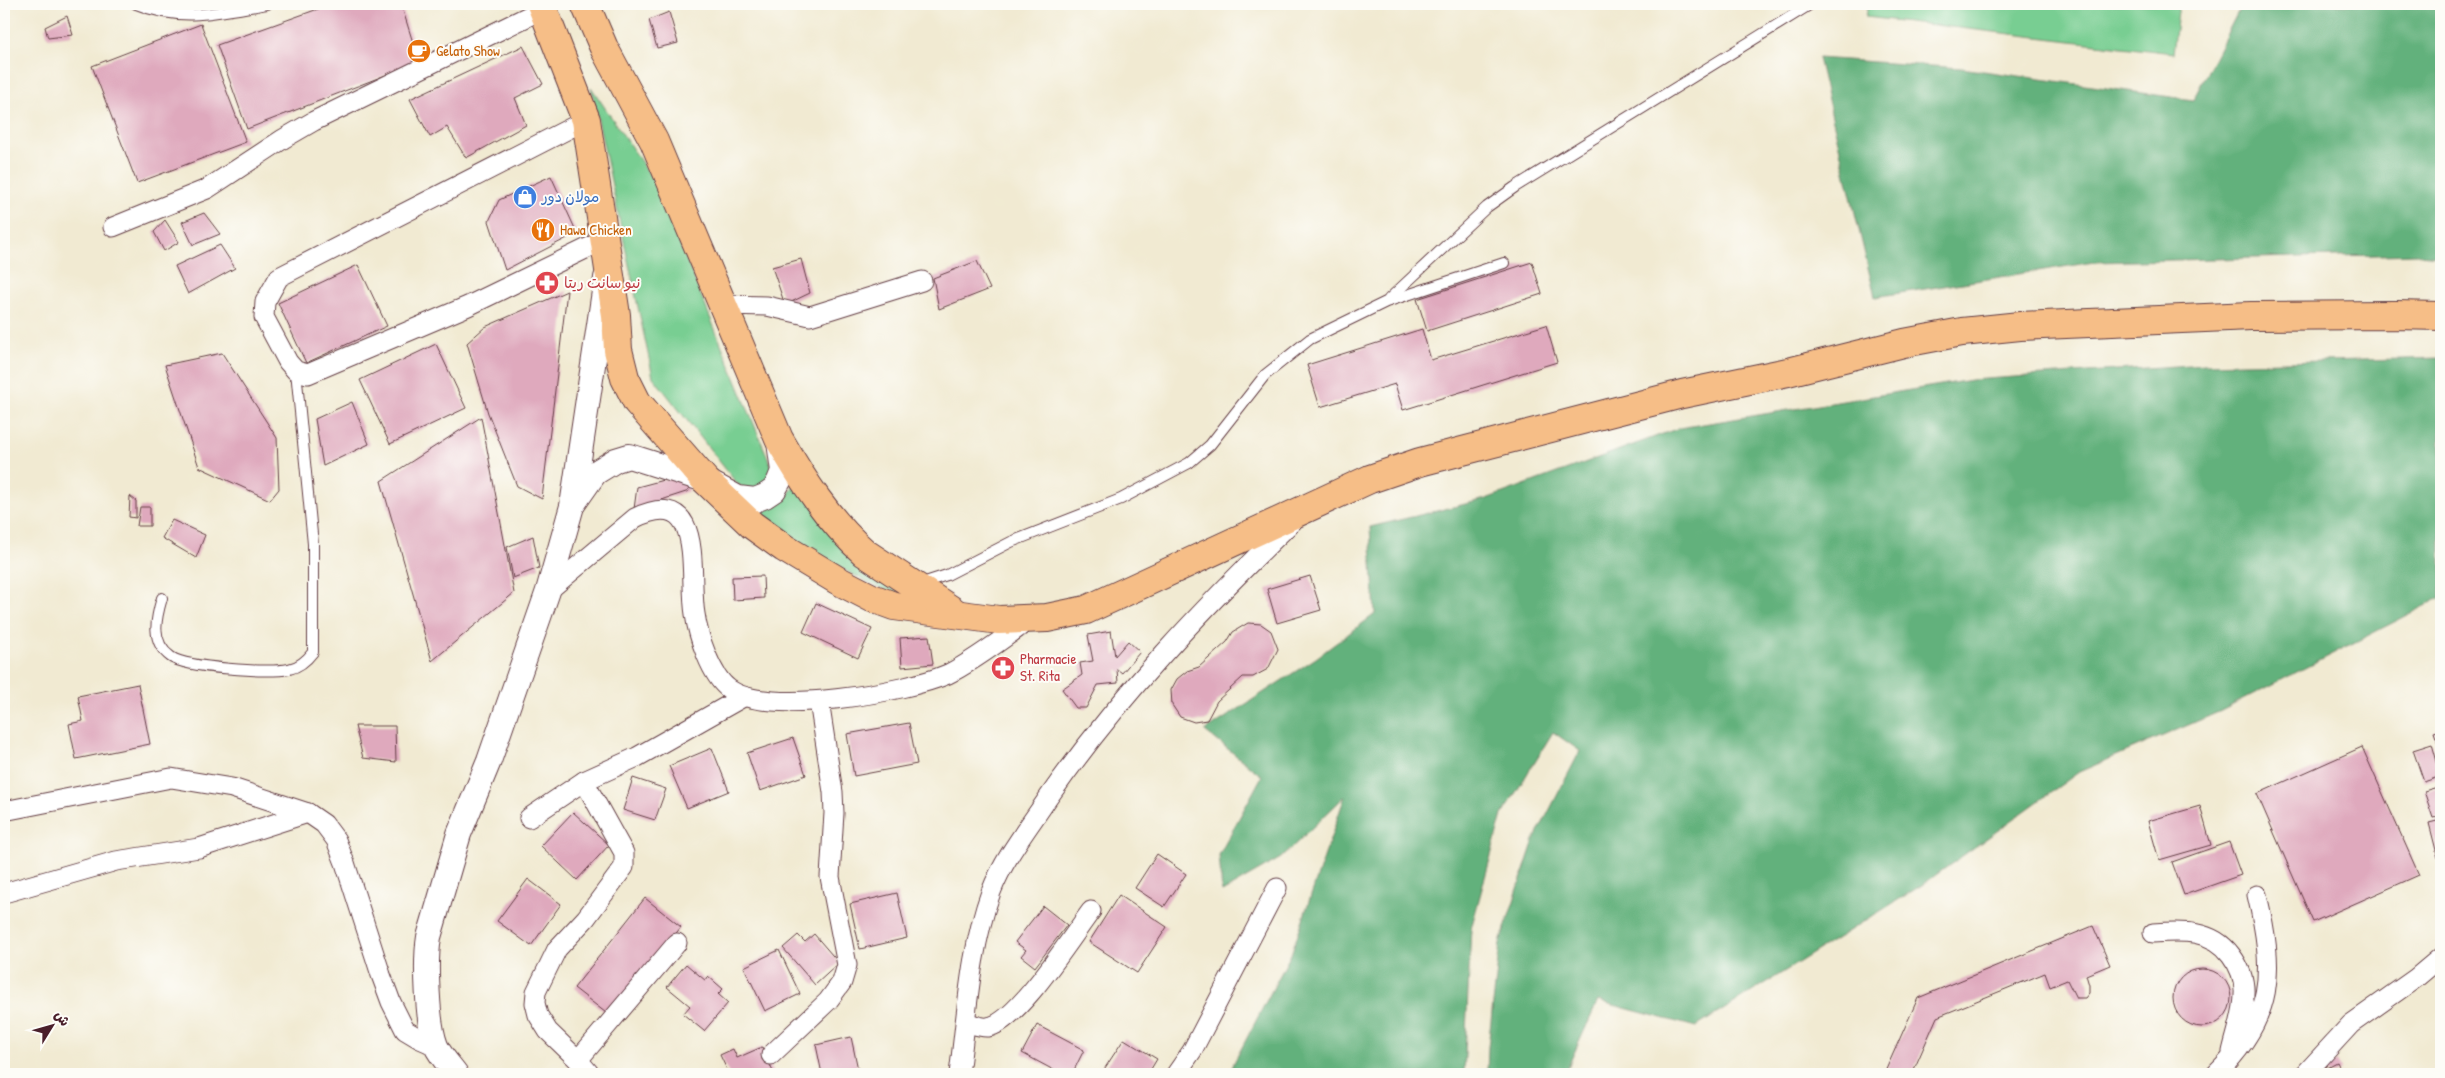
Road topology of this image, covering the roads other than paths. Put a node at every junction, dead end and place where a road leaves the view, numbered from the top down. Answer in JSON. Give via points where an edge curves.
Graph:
{"nodes":[{"id":1,"x":136,"y":4,"type":"edge"},
{"id":2,"x":267,"y":4,"type":"edge"},
{"id":3,"x":585,"y":4,"type":"edge"},
{"id":4,"x":1811,"y":4,"type":"edge"},
{"id":5,"x":542,"y":6,"type":"edge"},
{"id":6,"x":586,"y":120,"type":"junction"},
{"id":7,"x":113,"y":227,"type":"dead end"},
{"id":8,"x":606,"y":252,"type":"junction"},
{"id":9,"x":1504,"y":263,"type":"dead end"},
{"id":10,"x":922,"y":282,"type":"dead end"},
{"id":11,"x":1386,"y":302,"type":"junction"},
{"id":12,"x":723,"y":305,"type":"junction"},
{"id":13,"x":2441,"y":316,"type":"edge"},
{"id":14,"x":296,"y":371,"type":"junction"},
{"id":15,"x":779,"y":439,"type":"junction"},
{"id":16,"x":706,"y":480,"type":"junction"},
{"id":17,"x":572,"y":506,"type":"junction"},
{"id":18,"x":1304,"y":510,"type":"junction"},
{"id":19,"x":914,"y":585,"type":"junction"},
{"id":20,"x":548,"y":591,"type":"junction"},
{"id":21,"x":162,"y":598,"type":"dead end"},
{"id":22,"x":961,"y":616,"type":"junction"},
{"id":23,"x":1030,"y":619,"type":"junction"},
{"id":24,"x":743,"y":697,"type":"junction"},
{"id":25,"x":819,"y":701,"type":"junction"},
{"id":26,"x":584,"y":781,"type":"junction"},
{"id":27,"x":4,"y":811,"type":"edge"},
{"id":28,"x":308,"y":813,"type":"junction"},
{"id":29,"x":529,"y":818,"type":"dead end"},
{"id":30,"x":1277,"y":888,"type":"dead end"},
{"id":31,"x":4,"y":892,"type":"edge"},
{"id":32,"x":2258,"y":895,"type":"dead end"},
{"id":33,"x":1091,"y":911,"type":"dead end"},
{"id":34,"x":2153,"y":933,"type":"dead end"},
{"id":35,"x":677,"y":943,"type":"dead end"},
{"id":36,"x":2441,"y":957,"type":"edge"},
{"id":37,"x":966,"y":1022,"type":"junction"},
{"id":38,"x":436,"y":1046,"type":"junction"},
{"id":39,"x":771,"y":1054,"type":"dead end"},
{"id":40,"x":578,"y":1060,"type":"junction"},
{"id":41,"x":2230,"y":1060,"type":"junction"},
{"id":42,"x":456,"y":1074,"type":"edge"},
{"id":43,"x":590,"y":1074,"type":"edge"},
{"id":44,"x":959,"y":1074,"type":"edge"},
{"id":45,"x":1176,"y":1074,"type":"edge"},
{"id":46,"x":2216,"y":1074,"type":"edge"},
{"id":47,"x":2305,"y":1074,"type":"edge"}],
"edges":[{"from":1,"to":2,"type":"lane","via":[[157,12],[197,15]]},
{"from":3,"to":12,"type":"highway","via":[[604,48],[654,141]]},
{"from":4,"to":11,"type":"lane","via":[[1515,187],[1487,207]]},
{"from":5,"to":6,"type":"highway"},
{"from":5,"to":7,"type":"street","via":[[314,122],[207,189]]},
{"from":6,"to":8,"type":"highway"},
{"from":6,"to":14,"type":"street","via":[[279,277],[265,302],[264,317]]},
{"from":8,"to":14,"type":"street","via":[[468,306],[319,371],[308,374]]},
{"from":8,"to":16,"type":"highway","via":[[618,350],[625,378],[637,402]]},
{"from":8,"to":17,"type":"street"},
{"from":9,"to":11,"type":"lane"},
{"from":10,"to":12,"type":"street","via":[[810,316],[767,306]]},
{"from":11,"to":19,"type":"lane","via":[[1310,339],[1281,362],[1256,385],[1210,445],[1177,471],[1121,498],[1011,542],[948,575]]},
{"from":12,"to":15,"type":"highway"},
{"from":13,"to":18,"type":"highway","via":[[2251,316],[2020,326],[1962,332],[1682,394],[1455,452],[1370,479]]},
{"from":14,"to":21,"type":"lane","via":[[313,544],[313,652],[308,659],[288,669],[229,670],[172,657],[161,645],[156,632],[155,619]]},
{"from":15,"to":16,"type":"street","via":[[783,471],[774,490],[765,496],[755,500],[738,498]]},
{"from":15,"to":19,"type":"highway","via":[[816,501],[839,528],[865,553]]},
{"from":16,"to":17,"type":"street","via":[[629,456],[595,473]]},
{"from":16,"to":22,"type":"highway","via":[[752,525],[837,580],[894,606]]},
{"from":17,"to":20,"type":"street"},
{"from":18,"to":23,"type":"highway","via":[[1086,610]]},
{"from":18,"to":37,"type":"street","via":[[1148,668],[1076,758],[1021,839],[999,875],[986,908],[977,944]]},
{"from":19,"to":22,"type":"highway"},
{"from":20,"to":24,"type":"street","via":[[635,518],[651,511],[670,511],[688,529],[691,541],[695,614],[702,642],[714,670],[728,688]]},
{"from":20,"to":38,"type":"street","via":[[489,761],[459,834],[429,937],[426,954],[428,990]]},
{"from":22,"to":23,"type":"highway","via":[[990,620]]},
{"from":23,"to":25,"type":"street","via":[[950,673],[871,693]]},
{"from":24,"to":25,"type":"street","via":[[766,701]]},
{"from":24,"to":26,"type":"street","via":[[637,757]]},
{"from":25,"to":39,"type":"street","via":[[833,792],[830,877],[847,965],[842,982],[828,1001]]},
{"from":26,"to":29,"type":"street"},
{"from":26,"to":40,"type":"street","via":[[624,853],[624,867],[586,918],[557,949],[536,992],[535,1003],[548,1031]]},
{"from":27,"to":28,"type":"street","via":[[171,778],[232,788]]},
{"from":28,"to":31,"type":"street","via":[[199,848],[116,862]]},
{"from":28,"to":38,"type":"street","via":[[324,824],[336,840],[384,984],[405,1030]]},
{"from":30,"to":45,"type":"street","via":[[1192,1051]]},
{"from":32,"to":41,"type":"street","via":[[2266,930],[2269,976],[2253,1028]]},
{"from":33,"to":37,"type":"street","via":[[1040,980],[1006,1019],[987,1028]]},
{"from":34,"to":41,"type":"street","via":[[2209,936],[2222,943],[2239,967],[2244,996]]},
{"from":35,"to":40,"type":"street"},
{"from":36,"to":47,"type":"street","via":[[2351,1024]]},
{"from":37,"to":44,"type":"street"},
{"from":38,"to":42,"type":"street"},
{"from":40,"to":43,"type":"street"},
{"from":41,"to":46,"type":"street"}]}
